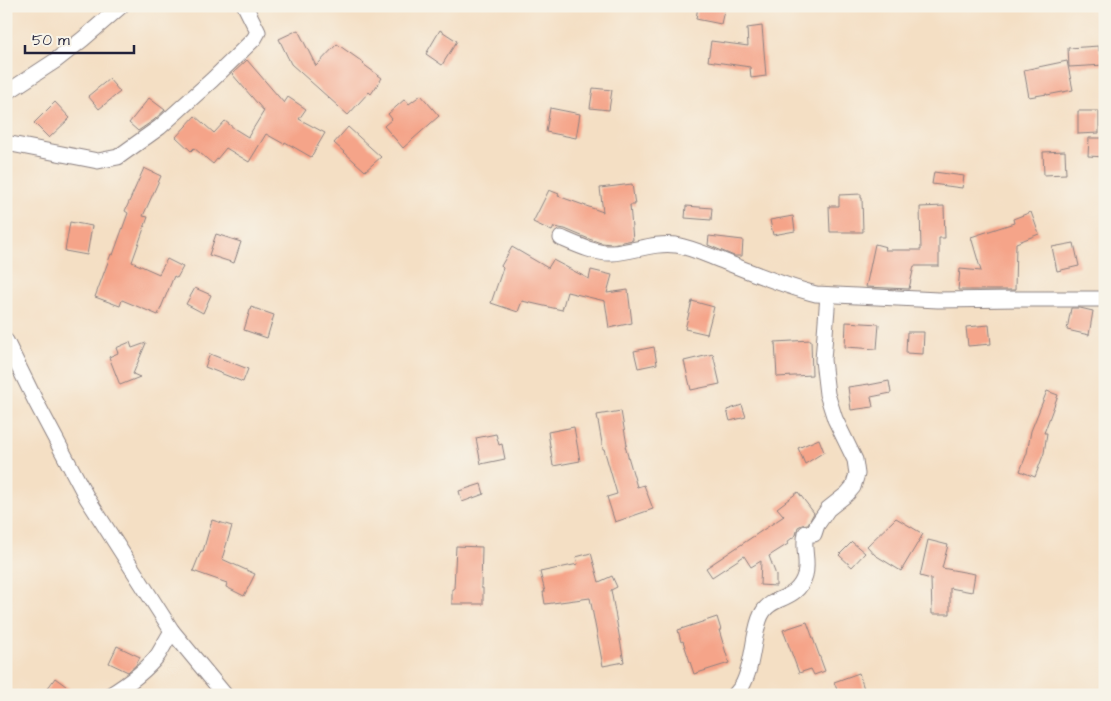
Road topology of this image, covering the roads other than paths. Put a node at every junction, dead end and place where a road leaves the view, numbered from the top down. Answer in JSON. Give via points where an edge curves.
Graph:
{"nodes":[{"id":1,"x":121,"y":6,"type":"edge"},
{"id":2,"x":245,"y":6,"type":"edge"},
{"id":3,"x":6,"y":93,"type":"edge"},
{"id":4,"x":6,"y":143,"type":"edge"},
{"id":5,"x":561,"y":238,"type":"dead end"},
{"id":6,"x":828,"y":295,"type":"junction"},
{"id":7,"x":1105,"y":299,"type":"edge"},
{"id":8,"x":6,"y":340,"type":"edge"},
{"id":9,"x":172,"y":631,"type":"junction"},
{"id":10,"x":110,"y":695,"type":"edge"},
{"id":11,"x":224,"y":695,"type":"edge"},
{"id":12,"x":735,"y":695,"type":"edge"}],
"edges":[{"from":1,"to":3,"type":"street","via":[[55,62]]},
{"from":2,"to":4,"type":"street","via":[[258,32],[254,39],[160,127],[118,157],[98,161]]},
{"from":5,"to":6,"type":"street","via":[[602,253],[675,245],[798,290]]},
{"from":6,"to":7,"type":"street","via":[[938,300]]},
{"from":6,"to":12,"type":"street","via":[[823,360],[827,394],[855,460],[857,474],[853,487],[828,509],[814,534],[806,533],[806,568],[801,585],[794,593],[764,609],[746,676]]},
{"from":8,"to":9,"type":"street","via":[[87,498]]},
{"from":9,"to":10,"type":"street","via":[[145,670]]},
{"from":9,"to":11,"type":"street"}]}
